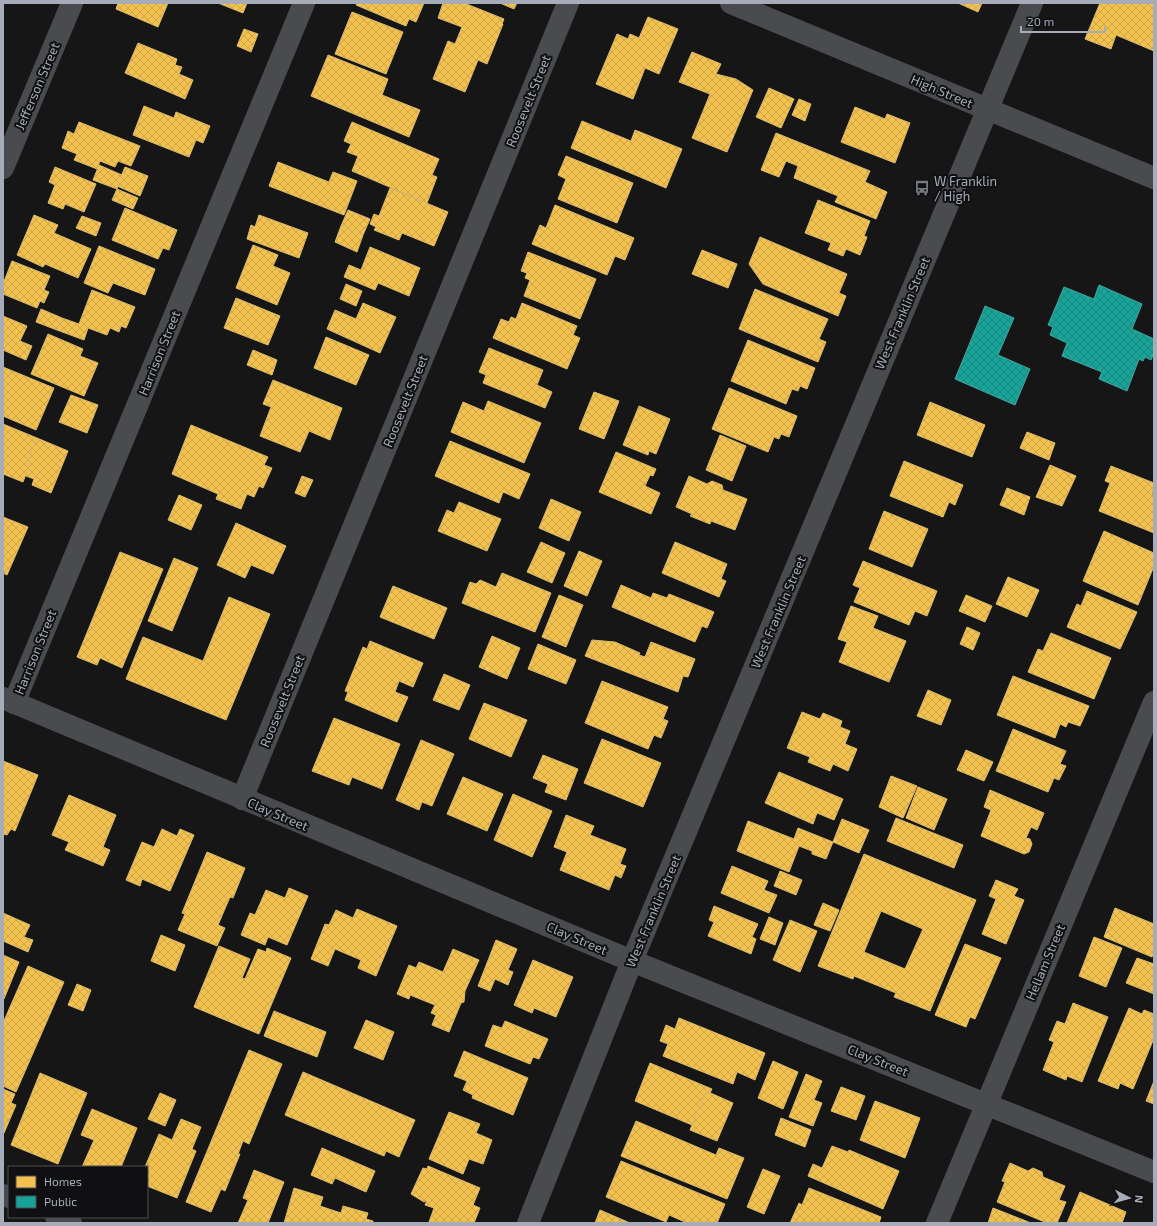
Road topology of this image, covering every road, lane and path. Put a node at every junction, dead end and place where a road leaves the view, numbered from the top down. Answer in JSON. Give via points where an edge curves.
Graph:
{"nodes":[{"id":1,"x":72,"y":3,"type":"edge"},
{"id":2,"x":304,"y":3,"type":"edge"},
{"id":3,"x":568,"y":3,"type":"edge"},
{"id":4,"x":730,"y":3,"type":"edge"},
{"id":5,"x":1032,"y":3,"type":"edge"},
{"id":6,"x":987,"y":110,"type":"junction"},
{"id":7,"x":3,"y":168,"type":"edge"},
{"id":8,"x":1154,"y":178,"type":"edge"},
{"id":9,"x":8,"y":700,"type":"edge"},
{"id":10,"x":1154,"y":702,"type":"edge"},
{"id":11,"x":242,"y":798,"type":"junction"},
{"id":12,"x":632,"y":961,"type":"junction"},
{"id":13,"x":987,"y":1103,"type":"junction"},
{"id":14,"x":1154,"y":1172,"type":"edge"},
{"id":15,"x":58,"y":1218,"type":"edge"},
{"id":16,"x":71,"y":1223,"type":"edge"},
{"id":17,"x":528,"y":1223,"type":"edge"},
{"id":18,"x":937,"y":1223,"type":"edge"}],
"edges":[{"from":1,"to":7,"type":"street","name":"Jefferson Street"},
{"from":2,"to":9,"type":"street","name":"Harrison Street"},
{"from":3,"to":11,"type":"street","name":"Roosevelt Street"},
{"from":4,"to":6,"type":"street","name":"High Street"},
{"from":5,"to":6,"type":"street","name":"West Franklin Street"},
{"from":6,"to":8,"type":"street","name":"High Street"},
{"from":6,"to":12,"type":"street","name":"West Franklin Street"},
{"from":9,"to":11,"type":"street","name":"Clay Street"},
{"from":10,"to":13,"type":"street","name":"Hellam Street"},
{"from":11,"to":12,"type":"street","name":"Clay Street"},
{"from":12,"to":13,"type":"street","name":"Clay Street"},
{"from":12,"to":17,"type":"street","name":"West Franklin Street"},
{"from":13,"to":14,"type":"street","name":"Clay Street"},
{"from":13,"to":18,"type":"street","name":"Hellam Street"},
{"from":15,"to":16,"type":"street"}]}
